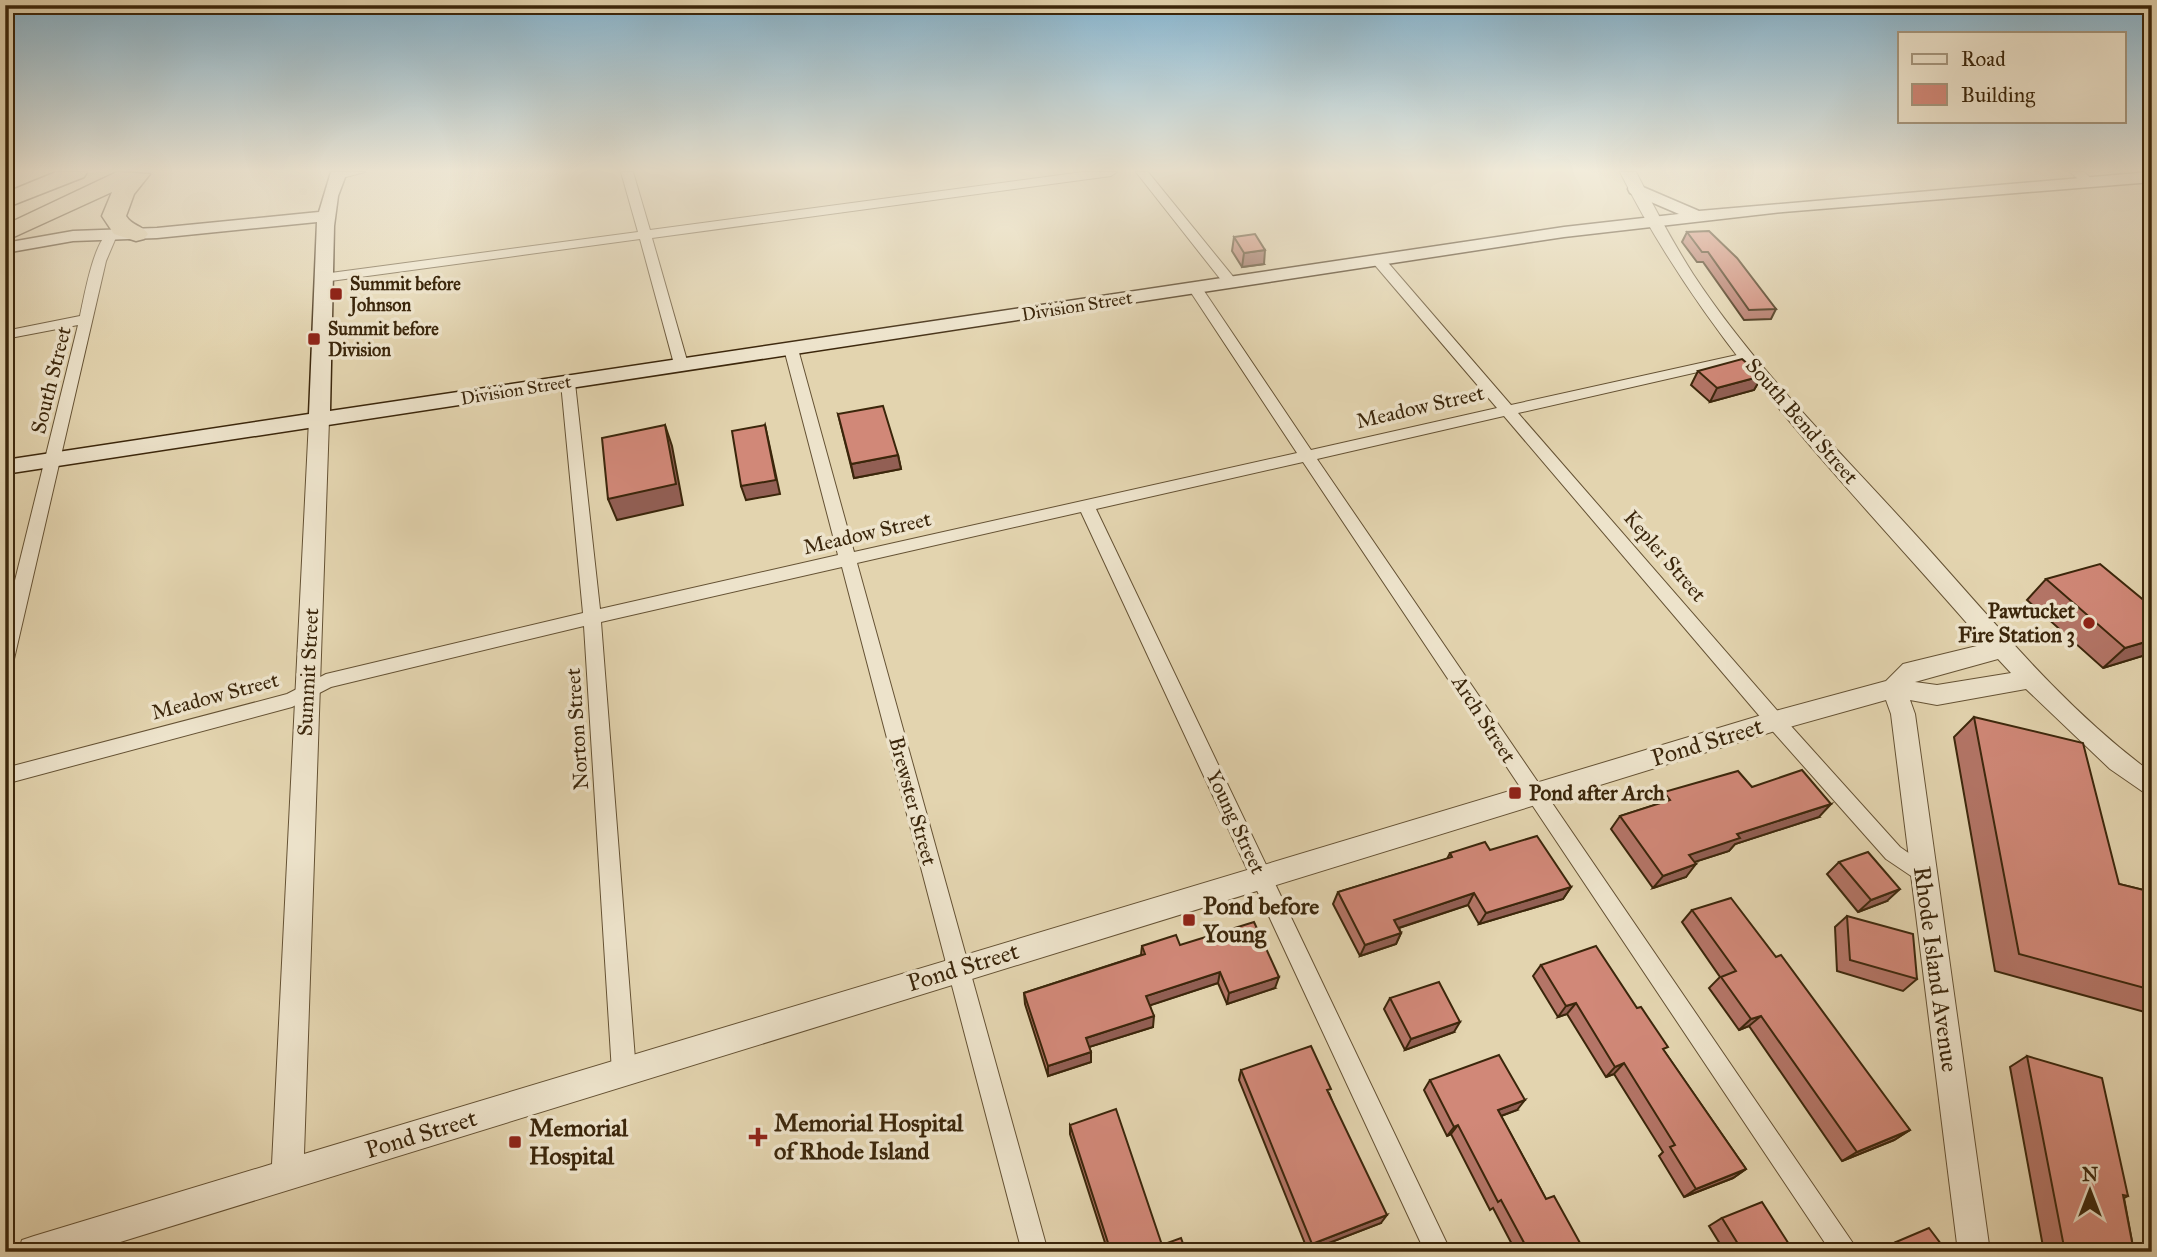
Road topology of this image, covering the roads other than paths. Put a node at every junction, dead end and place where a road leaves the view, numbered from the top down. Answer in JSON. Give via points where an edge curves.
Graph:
{"nodes":[{"id":1,"x":128,"y":231,"type":"edge"},
{"id":2,"x":171,"y":231,"type":"edge"},
{"id":3,"x":325,"y":231,"type":"edge"},
{"id":4,"x":644,"y":231,"type":"edge"},
{"id":5,"x":668,"y":231,"type":"edge"},
{"id":6,"x":1189,"y":231,"type":"edge"},
{"id":7,"x":1580,"y":231,"type":"edge"},
{"id":8,"x":1657,"y":231,"type":"edge"},
{"id":9,"x":136,"y":234,"type":"junction"},
{"id":10,"x":645,"y":234,"type":"junction"},
{"id":11,"x":111,"y":235,"type":"junction"},
{"id":12,"x":5,"y":248,"type":"edge"},
{"id":13,"x":1379,"y":261,"type":"junction"},
{"id":14,"x":323,"y":278,"type":"junction"},
{"id":15,"x":1230,"y":282,"type":"junction"},
{"id":16,"x":1195,"y":288,"type":"junction"},
{"id":17,"x":87,"y":319,"type":"junction"},
{"id":18,"x":5,"y":335,"type":"edge"},
{"id":19,"x":791,"y":349,"type":"junction"},
{"id":20,"x":1746,"y":357,"type":"junction"},
{"id":21,"x":681,"y":364,"type":"junction"},
{"id":22,"x":568,"y":383,"type":"junction"},
{"id":23,"x":1509,"y":410,"type":"junction"},
{"id":24,"x":319,"y":420,"type":"junction"},
{"id":25,"x":1307,"y":455,"type":"junction"},
{"id":26,"x":53,"y":460,"type":"junction"},
{"id":27,"x":5,"y":467,"type":"edge"},
{"id":28,"x":1087,"y":507,"type":"junction"},
{"id":29,"x":848,"y":561,"type":"junction"},
{"id":30,"x":592,"y":617,"type":"junction"},
{"id":31,"x":2002,"y":649,"type":"junction"},
{"id":32,"x":5,"y":659,"type":"edge"},
{"id":33,"x":2030,"y":679,"type":"junction"},
{"id":34,"x":1894,"y":688,"type":"junction"},
{"id":35,"x":308,"y":690,"type":"junction"},
{"id":36,"x":1776,"y":721,"type":"junction"},
{"id":37,"x":5,"y":776,"type":"edge"},
{"id":38,"x":2152,"y":787,"type":"edge"},
{"id":39,"x":1534,"y":794,"type":"junction"},
{"id":40,"x":1923,"y":875,"type":"junction"},
{"id":41,"x":1261,"y":877,"type":"junction"},
{"id":42,"x":958,"y":968,"type":"junction"},
{"id":43,"x":624,"y":1072,"type":"junction"},
{"id":44,"x":287,"y":1175,"type":"junction"},
{"id":45,"x":34,"y":1252,"type":"edge"},
{"id":46,"x":1035,"y":1252,"type":"edge"},
{"id":47,"x":1438,"y":1252,"type":"edge"},
{"id":48,"x":1846,"y":1252,"type":"edge"},
{"id":49,"x":1974,"y":1252,"type":"edge"}],
"edges":[{"from":1,"to":9,"type":"highway"},
{"from":2,"to":9,"type":"main road"},
{"from":3,"to":14,"type":"main road","name":"Summit Street"},
{"from":4,"to":10,"type":"street"},
{"from":5,"to":10,"type":"street"},
{"from":6,"to":15,"type":"street"},
{"from":7,"to":13,"type":"main road","name":"Division Street"},
{"from":8,"to":20,"type":"street","name":"South Bend Street"},
{"from":9,"to":11,"type":"main road"},
{"from":10,"to":14,"type":"street"},
{"from":10,"to":21,"type":"street"},
{"from":11,"to":12,"type":"main road","via":[[61,237]]},
{"from":11,"to":17,"type":"street","name":"South Street"},
{"from":13,"to":15,"type":"main road","name":"Division Street"},
{"from":13,"to":23,"type":"street","name":"Kepler Street"},
{"from":14,"to":24,"type":"main road","name":"Summit Street"},
{"from":15,"to":16,"type":"main road","name":"Division Street"},
{"from":16,"to":19,"type":"main road","name":"Division Street"},
{"from":16,"to":25,"type":"street","name":"Arch Street"},
{"from":17,"to":18,"type":"street"},
{"from":17,"to":26,"type":"street","name":"South Street"},
{"from":19,"to":21,"type":"main road","name":"Division Street"},
{"from":19,"to":29,"type":"street","name":"Brewster Street"},
{"from":20,"to":23,"type":"street","name":"Meadow Street"},
{"from":20,"to":31,"type":"street","name":"South Bend Street"},
{"from":21,"to":22,"type":"main road","name":"Division Street"},
{"from":22,"to":24,"type":"main road","name":"Division Street"},
{"from":22,"to":30,"type":"street","name":"Norton Street"},
{"from":23,"to":25,"type":"street","name":"Meadow Street"},
{"from":23,"to":36,"type":"street","name":"Kepler Street"},
{"from":24,"to":26,"type":"main road","name":"Division Street"},
{"from":24,"to":35,"type":"street","name":"Summit Street"},
{"from":25,"to":28,"type":"street","name":"Meadow Street"},
{"from":25,"to":39,"type":"street","name":"Arch Street"},
{"from":26,"to":27,"type":"main road","name":"Division Street"},
{"from":26,"to":32,"type":"street","name":"South Street"},
{"from":28,"to":29,"type":"street","name":"Meadow Street"},
{"from":28,"to":41,"type":"street","name":"Young Street"},
{"from":29,"to":30,"type":"street","name":"Meadow Street"},
{"from":29,"to":42,"type":"street","name":"Brewster Street"},
{"from":30,"to":35,"type":"street","name":"Meadow Street","via":[[326,681]]},
{"from":30,"to":43,"type":"street","name":"Norton Street"},
{"from":31,"to":33,"type":"street","name":"South Bend Street"},
{"from":31,"to":34,"type":"street","name":"Pond Street","via":[[1911,671]]},
{"from":33,"to":34,"type":"street","name":"Pond Street","via":[[1937,695]]},
{"from":33,"to":38,"type":"street","name":"South Bend Street"},
{"from":34,"to":36,"type":"street","name":"Pond Street"},
{"from":34,"to":40,"type":"street","name":"Rhode Island Avenue","via":[[1903,714]]},
{"from":35,"to":37,"type":"street","name":"Meadow Street","via":[[292,699]]},
{"from":35,"to":44,"type":"street","name":"Summit Street"},
{"from":36,"to":39,"type":"street","name":"Pond Street"},
{"from":36,"to":40,"type":"street","name":"Kepler Street","via":[[1893,853]]},
{"from":39,"to":41,"type":"street","name":"Pond Street"},
{"from":39,"to":48,"type":"street","name":"Arch Street"},
{"from":40,"to":49,"type":"street","name":"Rhode Island Avenue"},
{"from":41,"to":42,"type":"street","name":"Pond Street"},
{"from":41,"to":47,"type":"street","name":"Young Street"},
{"from":42,"to":43,"type":"street","name":"Pond Street"},
{"from":42,"to":46,"type":"street","name":"Brewster Street"},
{"from":43,"to":44,"type":"street","name":"Pond Street"},
{"from":44,"to":45,"type":"street","name":"Pond Street"}]}
